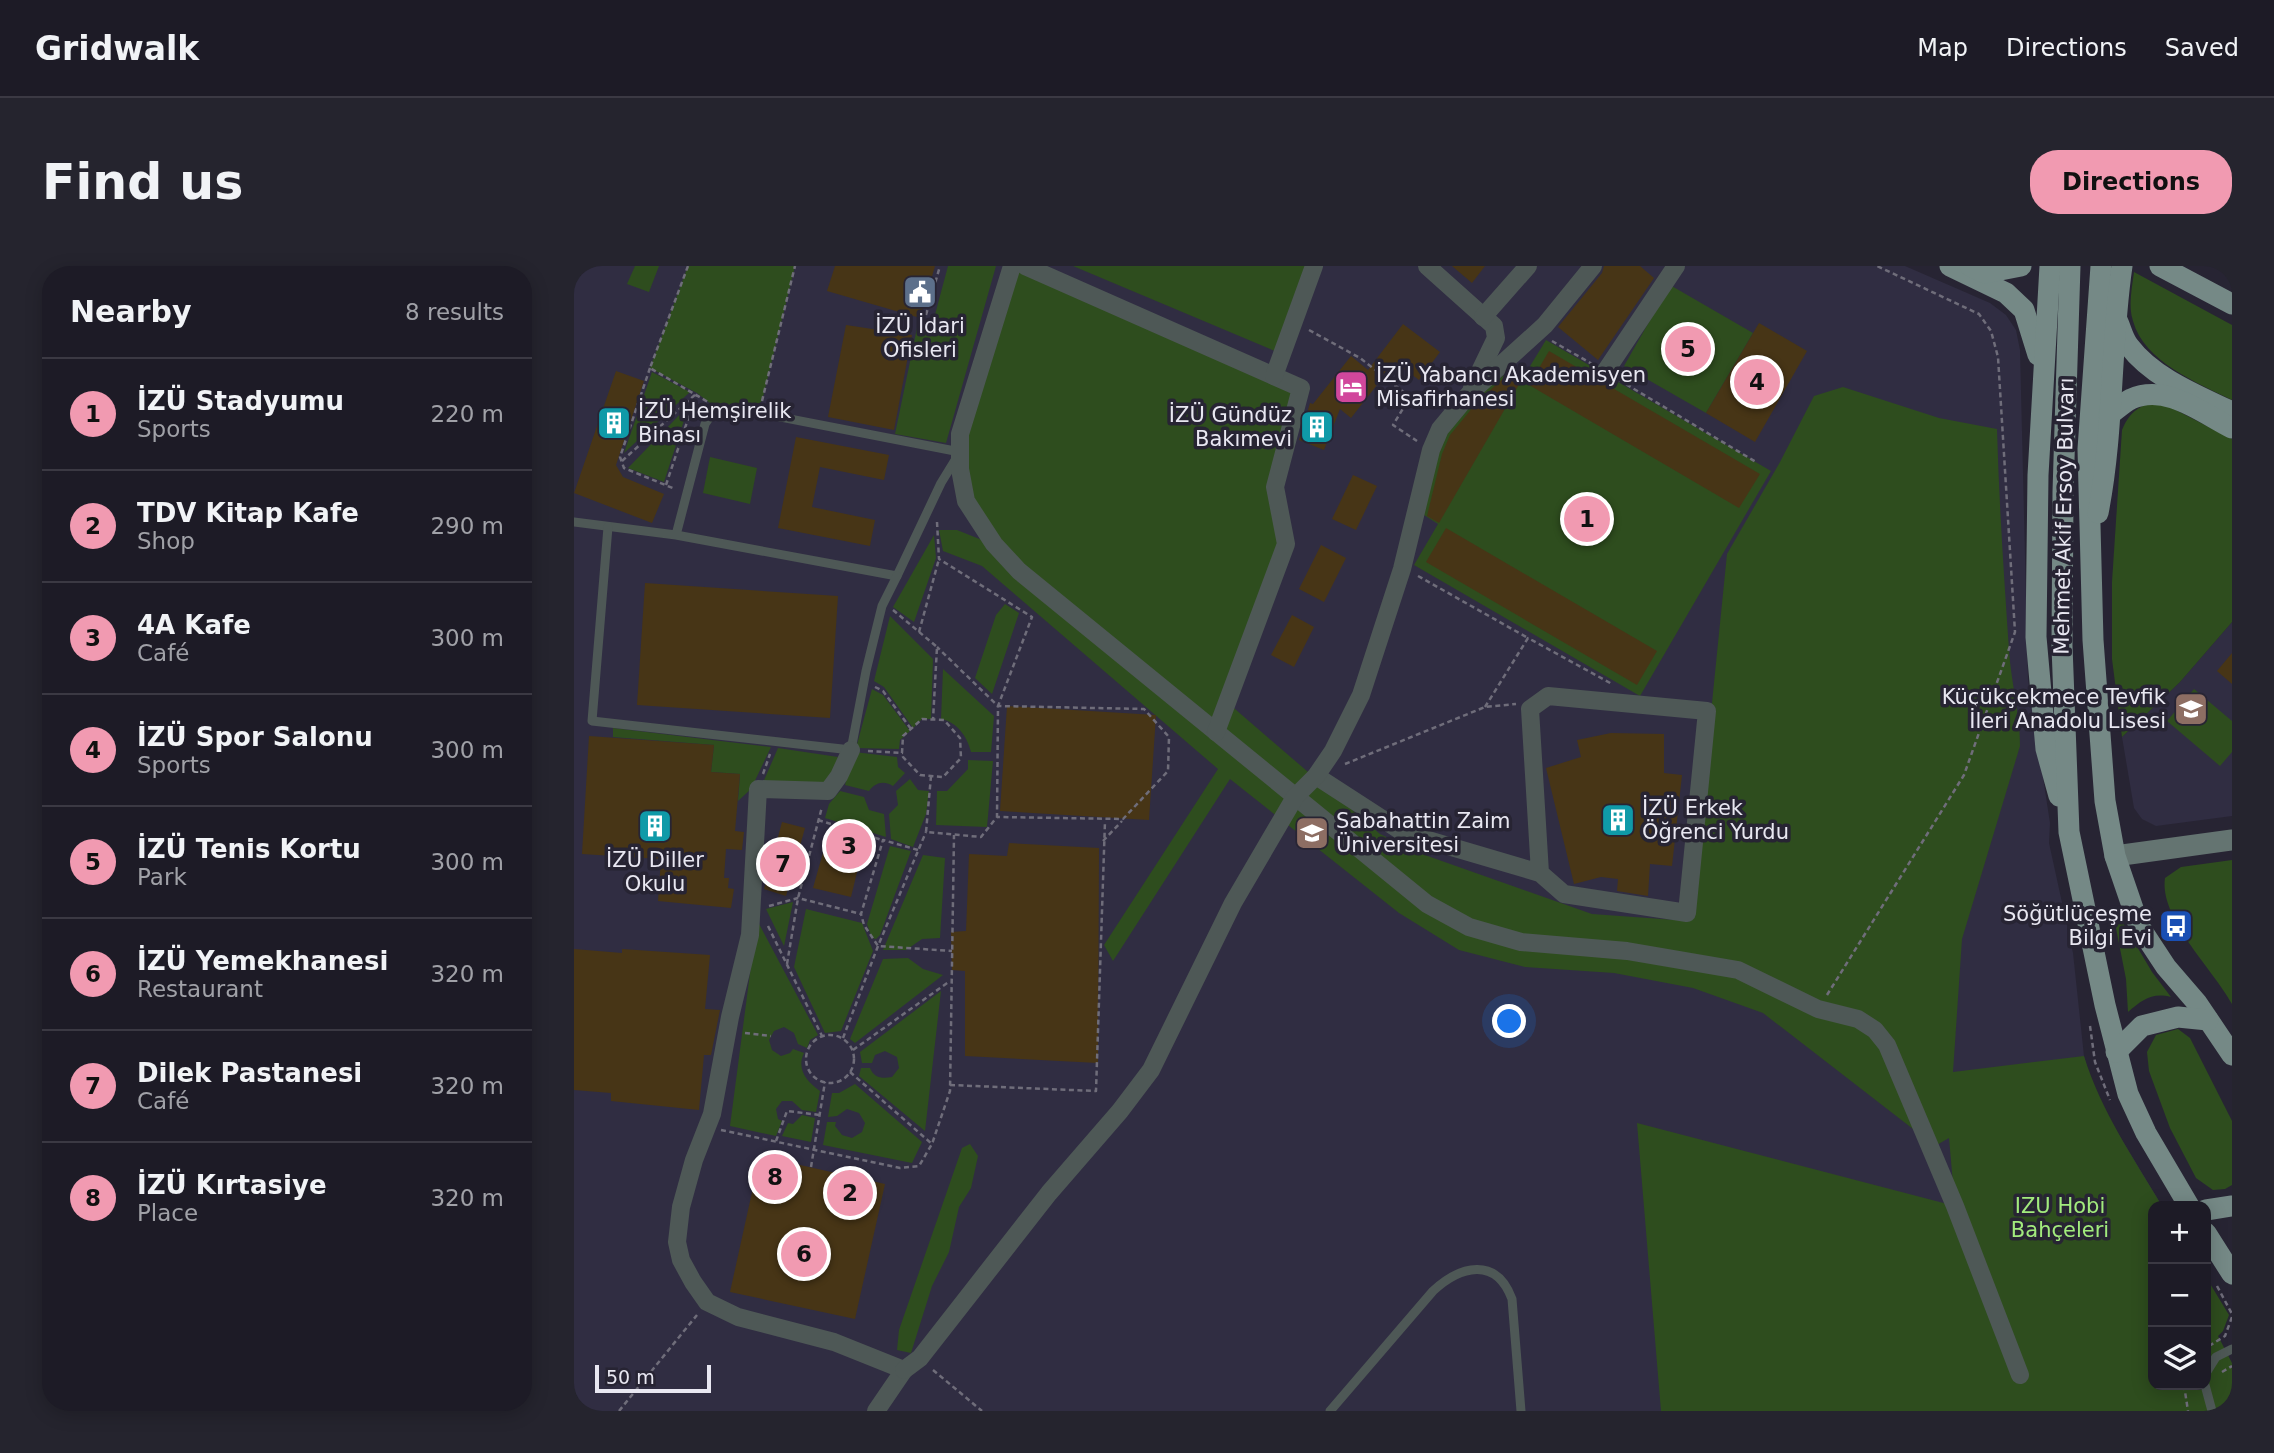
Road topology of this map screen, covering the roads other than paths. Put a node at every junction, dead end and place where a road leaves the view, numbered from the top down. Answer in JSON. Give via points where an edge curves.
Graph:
{"nodes":[{"id":1,"x":1012,"y":266,"type":"edge"},
{"id":2,"x":1026,"y":266,"type":"edge"},
{"id":3,"x":1314,"y":266,"type":"edge"},
{"id":4,"x":1427,"y":266,"type":"edge"},
{"id":5,"x":1528,"y":266,"type":"edge"},
{"id":6,"x":1592,"y":266,"type":"edge"},
{"id":7,"x":1676,"y":266,"type":"edge"},
{"id":8,"x":1950,"y":266,"type":"edge"},
{"id":9,"x":1969,"y":266,"type":"edge"},
{"id":10,"x":2021,"y":266,"type":"edge"},
{"id":11,"x":2050,"y":266,"type":"edge"},
{"id":12,"x":2070,"y":266,"type":"edge"},
{"id":13,"x":2101,"y":266,"type":"edge"},
{"id":14,"x":2122,"y":266,"type":"edge"},
{"id":15,"x":2160,"y":266,"type":"edge"},
{"id":16,"x":2232,"y":304,"type":"edge"},
{"id":17,"x":2115,"y":315,"type":"junction"},
{"id":18,"x":1483,"y":317,"type":"junction"},
{"id":19,"x":1605,"y":372,"type":"road end"},
{"id":20,"x":1274,"y":376,"type":"junction"},
{"id":21,"x":2043,"y":376,"type":"junction"},
{"id":22,"x":1470,"y":393,"type":"junction"},
{"id":23,"x":2232,"y":412,"type":"edge"},
{"id":24,"x":2109,"y":415,"type":"junction"},
{"id":25,"x":2232,"y":429,"type":"edge"},
{"id":26,"x":960,"y":452,"type":"junction"},
{"id":27,"x":574,"y":522,"type":"edge"},
{"id":28,"x":608,"y":527,"type":"junction"},
{"id":29,"x":676,"y":535,"type":"junction"},
{"id":30,"x":2091,"y":549,"type":"junction"},
{"id":31,"x":897,"y":576,"type":"junction"},
{"id":32,"x":1216,"y":732,"type":"junction"},
{"id":33,"x":851,"y":750,"type":"junction"},
{"id":34,"x":1316,"y":776,"type":"junction"},
{"id":35,"x":1295,"y":797,"type":"junction"},
{"id":36,"x":2069,"y":832,"type":"junction"},
{"id":37,"x":2232,"y":840,"type":"edge"},
{"id":38,"x":2115,"y":856,"type":"junction"},
{"id":39,"x":1541,"y":873,"type":"junction"},
{"id":40,"x":2207,"y":1020,"type":"junction"},
{"id":41,"x":2116,"y":1052,"type":"junction"},
{"id":42,"x":2232,"y":1055,"type":"edge"},
{"id":43,"x":2186,"y":1201,"type":"edge"},
{"id":44,"x":2232,"y":1206,"type":"edge"},
{"id":45,"x":2211,"y":1209,"type":"edge"},
{"id":46,"x":2211,"y":1247,"type":"edge"},
{"id":47,"x":2222,"y":1277,"type":"edge"},
{"id":48,"x":2232,"y":1349,"type":"edge"},
{"id":49,"x":2211,"y":1364,"type":"edge"},
{"id":50,"x":904,"y":1370,"type":"junction"},
{"id":51,"x":2020,"y":1375,"type":"dead end"},
{"id":52,"x":2206,"y":1390,"type":"edge"},
{"id":53,"x":877,"y":1411,"type":"edge"},
{"id":54,"x":1330,"y":1411,"type":"edge"},
{"id":55,"x":1521,"y":1411,"type":"edge"},
{"id":56,"x":2212,"y":1411,"type":"edge"}],
"edges":[{"from":1,"to":26,"type":"street","via":[[960,434]]},
{"from":2,"to":20,"type":"street"},
{"from":3,"to":20,"type":"street"},
{"from":4,"to":18,"type":"street"},
{"from":5,"to":18,"type":"street"},
{"from":6,"to":22,"type":"street","via":[[1538,332]]},
{"from":7,"to":19,"type":"street"},
{"from":8,"to":21,"type":"main road","via":[[2006,293],[2024,310]]},
{"from":9,"to":10,"type":"main road","via":[[1985,273]]},
{"from":11,"to":21,"type":"main road"},
{"from":12,"to":36,"type":"main road","name":"Mehmet Akif Ersoy Bulvarı","via":[[2062,646]]},
{"from":13,"to":30,"type":"main road","name":"Mehmet Akif Ersoy Bulvarı","via":[[2088,449]]},
{"from":14,"to":17,"type":"main road"},
{"from":15,"to":16,"type":"main road"},
{"from":17,"to":23,"type":"main road","via":[[2127,345],[2152,368]]},
{"from":17,"to":24,"type":"main road"},
{"from":18,"to":22,"type":"street","via":[[1494,326],[1496,338]]},
{"from":20,"to":32,"type":"street","via":[[1301,388],[1275,487],[1286,544]]},
{"from":21,"to":36,"type":"main road","via":[[2036,637],[2046,749]]},
{"from":22,"to":34,"type":"street","via":[[1440,429],[1431,450],[1402,569],[1371,667],[1348,722]]},
{"from":24,"to":25,"type":"main road","via":[[2131,399],[2153,393],[2174,398]]},
{"from":24,"to":30,"type":"main road","via":[[2105,480]]},
{"from":26,"to":29,"type":"lane","via":[[716,408],[705,424]]},
{"from":26,"to":31,"type":"lane"},
{"from":26,"to":32,"type":"street","via":[[966,501],[994,544],[1019,571]]},
{"from":27,"to":28,"type":"lane"},
{"from":28,"to":29,"type":"lane"},
{"from":28,"to":33,"type":"lane","via":[[592,721]]},
{"from":29,"to":31,"type":"lane"},
{"from":30,"to":38,"type":"main road","name":"Mehmet Akif Ersoy Bulvarı","via":[[2105,801]]},
{"from":31,"to":33,"type":"lane","via":[[884,602]]},
{"from":32,"to":35,"type":"street"},
{"from":33,"to":50,"type":"street","via":[[828,791],[758,789],[750,935],[712,1114],[681,1207],[677,1242],[681,1260],[708,1302],[738,1317],[834,1342]]},
{"from":34,"to":35,"type":"street"},
{"from":34,"to":39,"type":"street","via":[[1404,833]]},
{"from":35,"to":50,"type":"street","via":[[1233,903],[1151,1070],[920,1358]]},
{"from":35,"to":51,"type":"street","via":[[1427,904],[1469,927],[1521,942],[1627,951],[1738,970],[1818,1009],[1858,1019],[1875,1030],[1887,1045],[1955,1206]]},
{"from":36,"to":41,"type":"main road","name":"Mehmet Akif Ersoy Bulvarı"},
{"from":37,"to":38,"type":"street"},
{"from":38,"to":40,"type":"main road","name":"Mehmet Akif Ersoy Bulvarı","via":[[2139,926]]},
{"from":39,"to":39,"type":"street","via":[[1564,894],[1687,913],[1707,711],[1548,696],[1530,709]]},
{"from":40,"to":41,"type":"main road","via":[[2178,1017],[2142,1026]]},
{"from":40,"to":42,"type":"main road","name":"Mehmet Akif Ersoy Bulvarı"},
{"from":41,"to":43,"type":"main road","name":"Mehmet Akif Ersoy Bulvarı","via":[[2146,1133]]},
{"from":44,"to":45,"type":"main road"},
{"from":46,"to":47,"type":"main road"},
{"from":48,"to":49,"type":"lane"},
{"from":50,"to":53,"type":"street"},
{"from":52,"to":56,"type":"lane"},
{"from":54,"to":55,"type":"lane","via":[[1433,1291],[1460,1271],[1474,1269],[1499,1278],[1512,1299]]}]}
